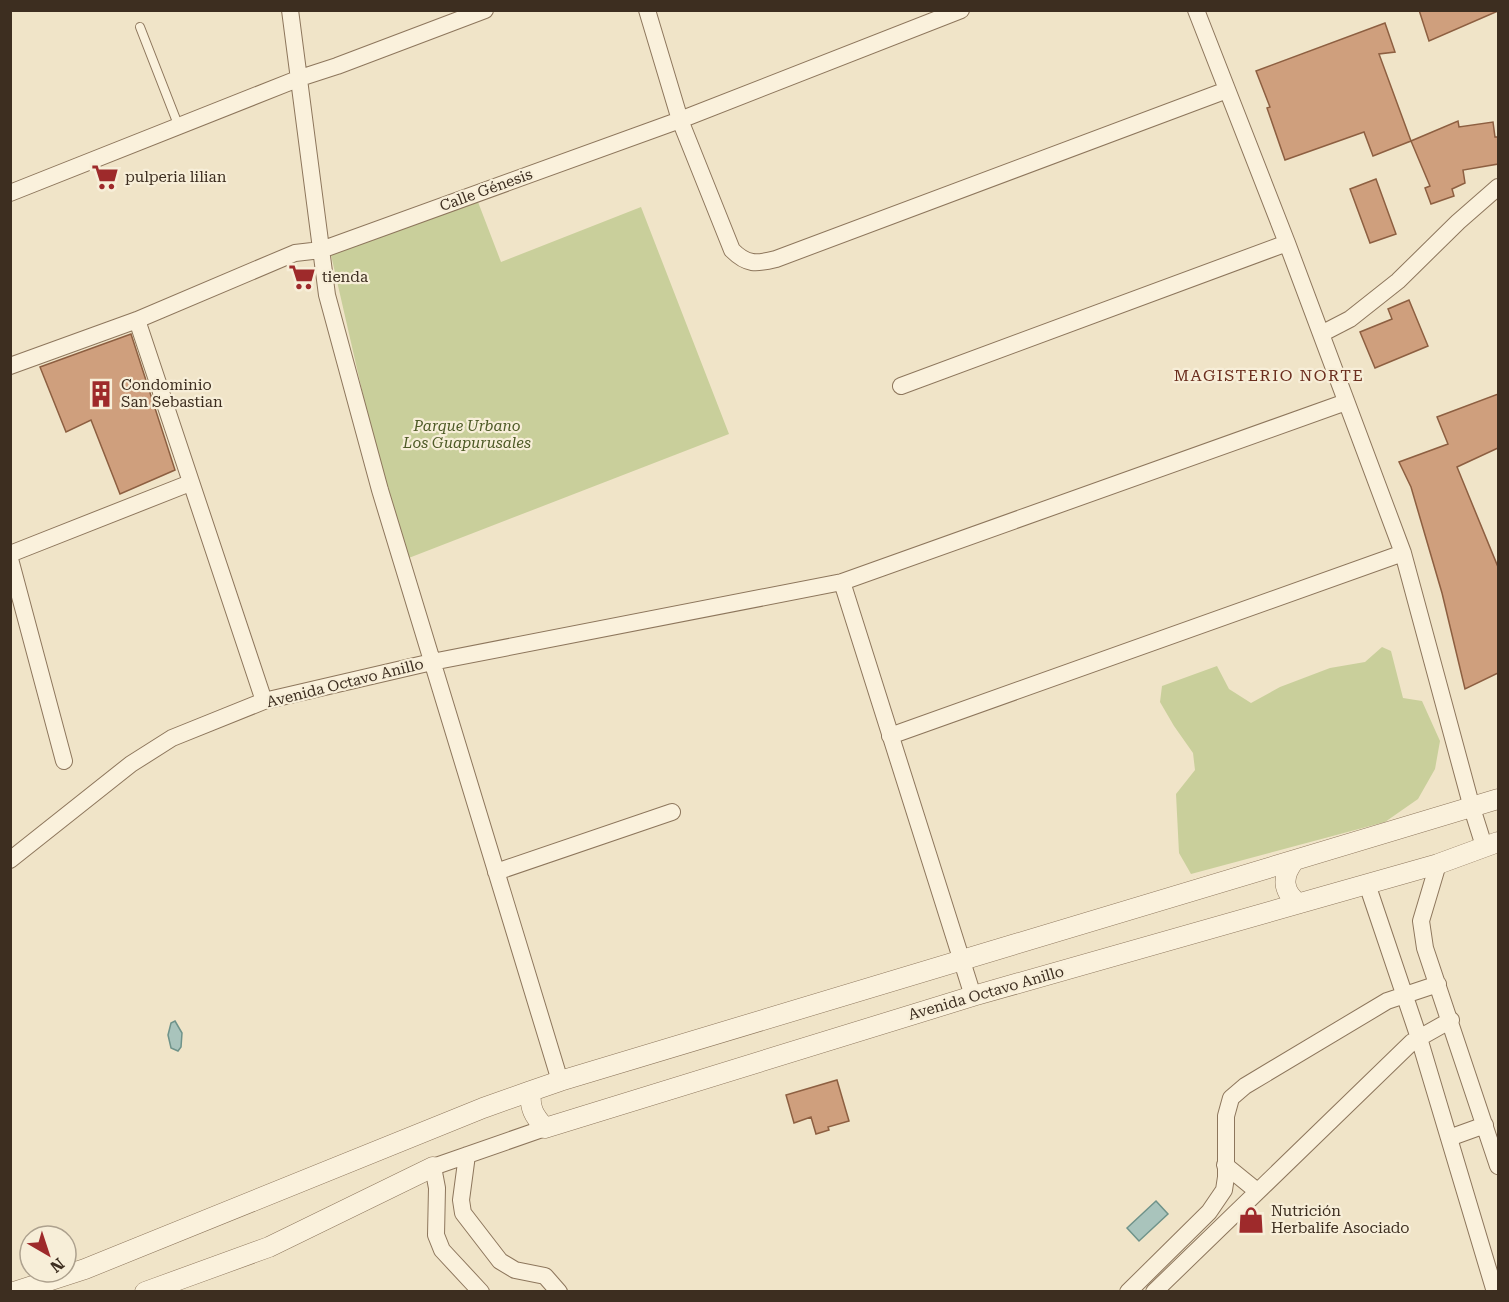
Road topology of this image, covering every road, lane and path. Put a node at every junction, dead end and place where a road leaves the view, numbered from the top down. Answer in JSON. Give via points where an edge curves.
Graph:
{"nodes":[{"id":1,"x":290,"y":10,"type":"edge"},
{"id":2,"x":485,"y":10,"type":"edge"},
{"id":3,"x":647,"y":10,"type":"edge"},
{"id":4,"x":962,"y":10,"type":"edge"},
{"id":5,"x":1196,"y":10,"type":"edge"},
{"id":6,"x":140,"y":27,"type":"dead end"},
{"id":7,"x":300,"y":78,"type":"junction"},
{"id":8,"x":1227,"y":90,"type":"junction"},
{"id":9,"x":680,"y":120,"type":"junction"},
{"id":10,"x":179,"y":126,"type":"junction"},
{"id":11,"x":1498,"y":187,"type":"edge"},
{"id":12,"x":10,"y":193,"type":"edge"},
{"id":13,"x":1287,"y":243,"type":"junction"},
{"id":14,"x":321,"y":250,"type":"junction"},
{"id":15,"x":137,"y":320,"type":"junction"},
{"id":16,"x":1321,"y":334,"type":"junction"},
{"id":17,"x":10,"y":366,"type":"edge"},
{"id":18,"x":902,"y":386,"type":"dead end"},
{"id":19,"x":1346,"y":402,"type":"junction"},
{"id":20,"x":190,"y":483,"type":"junction"},
{"id":21,"x":1403,"y":553,"type":"junction"},
{"id":22,"x":10,"y":556,"type":"edge"},
{"id":23,"x":842,"y":582,"type":"junction"},
{"id":24,"x":432,"y":662,"type":"junction"},
{"id":25,"x":264,"y":701,"type":"junction"},
{"id":26,"x":890,"y":736,"type":"junction"},
{"id":27,"x":64,"y":761,"type":"dead end"},
{"id":28,"x":1498,"y":799,"type":"edge"},
{"id":29,"x":1472,"y":808,"type":"junction"},
{"id":30,"x":672,"y":812,"type":"dead end"},
{"id":31,"x":1491,"y":844,"type":"edge"},
{"id":32,"x":10,"y":860,"type":"edge"},
{"id":33,"x":1294,"y":861,"type":"junction"},
{"id":34,"x":1438,"y":864,"type":"junction"},
{"id":35,"x":496,"y":872,"type":"junction"},
{"id":36,"x":1367,"y":884,"type":"junction"},
{"id":37,"x":1298,"y":903,"type":"junction"},
{"id":38,"x":963,"y":961,"type":"junction"},
{"id":39,"x":1438,"y":984,"type":"junction"},
{"id":40,"x":1404,"y":995,"type":"junction"},
{"id":41,"x":973,"y":996,"type":"junction"},
{"id":42,"x":1451,"y":1020,"type":"junction"},
{"id":43,"x":1419,"y":1038,"type":"junction"},
{"id":44,"x":560,"y":1081,"type":"junction"},
{"id":45,"x":531,"y":1091,"type":"junction"},
{"id":46,"x":1485,"y":1125,"type":"junction"},
{"id":47,"x":545,"y":1128,"type":"junction"},
{"id":48,"x":1449,"y":1138,"type":"junction"},
{"id":49,"x":467,"y":1155,"type":"junction"},
{"id":50,"x":1225,"y":1165,"type":"junction"},
{"id":51,"x":1498,"y":1166,"type":"edge"},
{"id":52,"x":433,"y":1167,"type":"junction"},
{"id":53,"x":1257,"y":1191,"type":"junction"},
{"id":54,"x":43,"y":1287,"type":"edge"},
{"id":55,"x":14,"y":1292,"type":"edge"},
{"id":56,"x":145,"y":1292,"type":"edge"},
{"id":57,"x":481,"y":1292,"type":"edge"},
{"id":58,"x":559,"y":1292,"type":"edge"},
{"id":59,"x":1128,"y":1292,"type":"edge"},
{"id":60,"x":1154,"y":1292,"type":"edge"},
{"id":61,"x":1495,"y":1292,"type":"edge"}],
"edges":[{"from":1,"to":7,"type":"street"},
{"from":2,"to":7,"type":"street"},
{"from":3,"to":9,"type":"street"},
{"from":4,"to":9,"type":"street","name":"Calle Génesis"},
{"from":5,"to":8,"type":"street"},
{"from":6,"to":10,"type":"lane"},
{"from":7,"to":10,"type":"street"},
{"from":7,"to":14,"type":"street"},
{"from":8,"to":9,"type":"street","via":[[759,263],[742,260],[732,250]]},
{"from":8,"to":13,"type":"street"},
{"from":9,"to":14,"type":"street","name":"Calle Génesis"},
{"from":10,"to":12,"type":"street"},
{"from":11,"to":16,"type":"street","via":[[1398,281],[1350,319]]},
{"from":13,"to":16,"type":"street"},
{"from":13,"to":18,"type":"street"},
{"from":14,"to":15,"type":"street","name":"Calle Génesis","via":[[296,253]]},
{"from":14,"to":24,"type":"street","via":[[333,318]]},
{"from":15,"to":17,"type":"street","name":"Calle Génesis"},
{"from":15,"to":20,"type":"street"},
{"from":16,"to":19,"type":"street"},
{"from":19,"to":21,"type":"street"},
{"from":19,"to":23,"type":"street"},
{"from":20,"to":22,"type":"street"},
{"from":20,"to":25,"type":"street"},
{"from":21,"to":26,"type":"street"},
{"from":21,"to":29,"type":"street"},
{"from":22,"to":27,"type":"street"},
{"from":23,"to":24,"type":"street"},
{"from":23,"to":26,"type":"street"},
{"from":24,"to":25,"type":"street","name":"Avenida Octavo Anillo"},
{"from":24,"to":35,"type":"street","name":"Avenida Octavo Anillo"},
{"from":25,"to":32,"type":"street","name":"Avenida Octavo Anillo","via":[[172,738],[131,764]]},
{"from":26,"to":38,"type":"street"},
{"from":28,"to":29,"type":"street"},
{"from":29,"to":31,"type":"street"},
{"from":29,"to":33,"type":"street"},
{"from":30,"to":35,"type":"street"},
{"from":31,"to":34,"type":"street","name":"Avenida Octavo Anillo"},
{"from":33,"to":37,"type":"street","via":[[1285,883],[1291,898]]},
{"from":33,"to":38,"type":"street"},
{"from":34,"to":36,"type":"street","name":"Avenida Octavo Anillo"},
{"from":34,"to":39,"type":"street","via":[[1421,921],[1425,948]]},
{"from":35,"to":44,"type":"street","name":"Avenida Octavo Anillo"},
{"from":36,"to":37,"type":"street","name":"Avenida Octavo Anillo"},
{"from":36,"to":40,"type":"street"},
{"from":37,"to":41,"type":"street","name":"Avenida Octavo Anillo"},
{"from":38,"to":41,"type":"street"},
{"from":38,"to":44,"type":"street"},
{"from":39,"to":40,"type":"street"},
{"from":39,"to":42,"type":"street"},
{"from":40,"to":43,"type":"street"},
{"from":40,"to":50,"type":"street","via":[[1387,1001],[1231,1098],[1226,1116]]},
{"from":41,"to":47,"type":"street","name":"Avenida Octavo Anillo"},
{"from":42,"to":43,"type":"street"},
{"from":42,"to":46,"type":"street"},
{"from":43,"to":48,"type":"street"},
{"from":43,"to":53,"type":"street"},
{"from":44,"to":45,"type":"street"},
{"from":45,"to":47,"type":"street","via":[[531,1108]]},
{"from":45,"to":54,"type":"street"},
{"from":46,"to":48,"type":"street"},
{"from":46,"to":51,"type":"street"},
{"from":47,"to":49,"type":"street"},
{"from":48,"to":61,"type":"street"},
{"from":49,"to":52,"type":"street"},
{"from":49,"to":58,"type":"street","via":[[463,1213],[500,1262],[515,1270],[545,1276]]},
{"from":50,"to":53,"type":"street"},
{"from":50,"to":59,"type":"street","via":[[1224,1190],[1209,1212]]},
{"from":52,"to":56,"type":"street","via":[[269,1247]]},
{"from":52,"to":57,"type":"street","via":[[437,1188],[436,1235],[442,1250]]},
{"from":53,"to":60,"type":"street"},
{"from":54,"to":55,"type":"street"}]}
